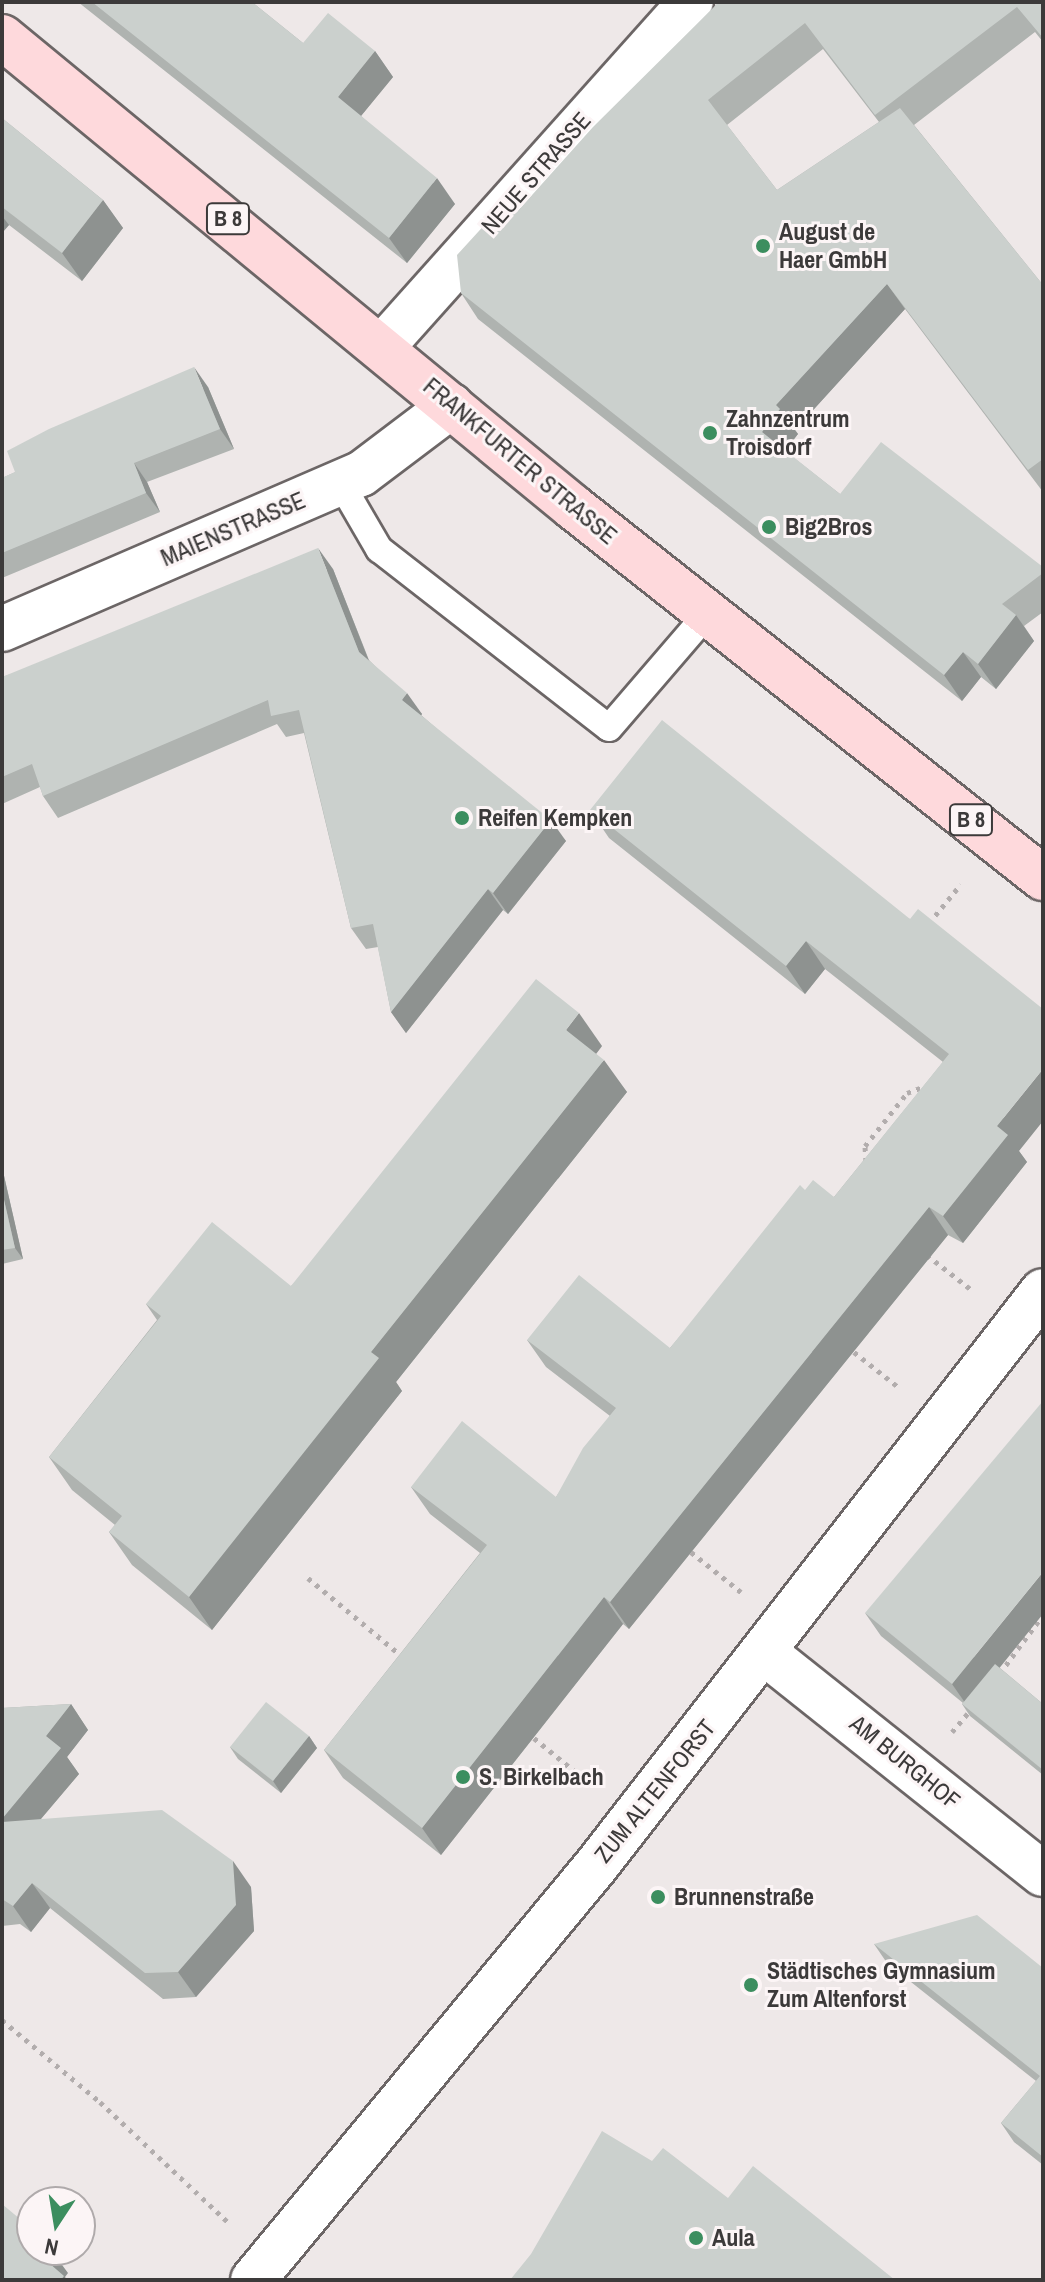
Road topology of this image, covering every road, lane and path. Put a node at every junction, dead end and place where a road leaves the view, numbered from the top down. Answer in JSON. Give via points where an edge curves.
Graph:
{"nodes":[{"id":1,"x":691,"y":2,"type":"edge"},
{"id":2,"x":2,"y":37,"type":"edge"},
{"id":3,"x":383,"y":346,"type":"junction"},
{"id":4,"x":451,"y":406,"type":"junction"},
{"id":5,"x":340,"y":482,"type":"junction"},
{"id":6,"x":708,"y":613,"type":"junction"},
{"id":7,"x":2,"y":629,"type":"edge"},
{"id":8,"x":996,"y":840,"type":"junction"},
{"id":9,"x":1043,"y":878,"type":"edge"},
{"id":10,"x":919,"y":936,"type":"edge"},
{"id":11,"x":923,"y":1087,"type":"edge"},
{"id":12,"x":867,"y":1176,"type":"edge"},
{"id":13,"x":924,"y":1252,"type":"edge"},
{"id":14,"x":1043,"y":1291,"type":"edge"},
{"id":15,"x":1016,"y":1325,"type":"junction"},
{"id":16,"x":308,"y":1578,"type":"dead end"},
{"id":17,"x":1040,"y":1619,"type":"dead end"},
{"id":18,"x":765,"y":1653,"type":"junction"},
{"id":19,"x":411,"y":1665,"type":"edge"},
{"id":20,"x":995,"y":1680,"type":"edge"},
{"id":21,"x":976,"y":1703,"type":"edge"},
{"id":22,"x":534,"y":1738,"type":"dead end"},
{"id":23,"x":552,"y":1754,"type":"dead end"},
{"id":24,"x":916,"y":1772,"type":"junction"},
{"id":25,"x":1043,"y":1874,"type":"edge"},
{"id":26,"x":2,"y":2020,"type":"edge"},
{"id":27,"x":261,"y":2270,"type":"edge"}],
"edges":[{"from":1,"to":3,"type":"street","name":"NEUE STRASSE"},
{"from":2,"to":3,"type":"main road","name":"FRANKFURTER STRASSE","number":"B 8"},
{"from":3,"to":4,"type":"main road","name":"FRANKFURTER STRASSE","number":"B 8"},
{"from":4,"to":5,"type":"street","name":"MAIENSTRASSE","via":[[361,474]]},
{"from":4,"to":6,"type":"main road","name":"FRANKFURTER STRASSE","number":"B 8"},
{"from":5,"to":6,"type":"lane","via":[[379,549],[609,728]]},
{"from":5,"to":7,"type":"street","name":"MAIENSTRASSE"},
{"from":6,"to":8,"type":"main road","name":"FRANKFURTER STRASSE","number":"B 8"},
{"from":8,"to":9,"type":"main road","name":"FRANKFURTER STRASSE","number":"B 8"},
{"from":8,"to":10,"type":"path"},
{"from":11,"to":12,"type":"path","via":[[907,1093],[865,1146]]},
{"from":13,"to":15,"type":"path"},
{"from":14,"to":15,"type":"street","name":"ZUM ALTENFORST"},
{"from":15,"to":18,"type":"street","name":"ZUM ALTENFORST"},
{"from":16,"to":19,"type":"path"},
{"from":17,"to":20,"type":"path"},
{"from":18,"to":24,"type":"street","name":"AM BURGHOF"},
{"from":18,"to":27,"type":"street","name":"ZUM ALTENFORST"},
{"from":21,"to":24,"type":"path"},
{"from":22,"to":23,"type":"path"},
{"from":24,"to":25,"type":"street","name":"AM BURGHOF"},
{"from":26,"to":27,"type":"path","via":[[100,2102]]}]}
